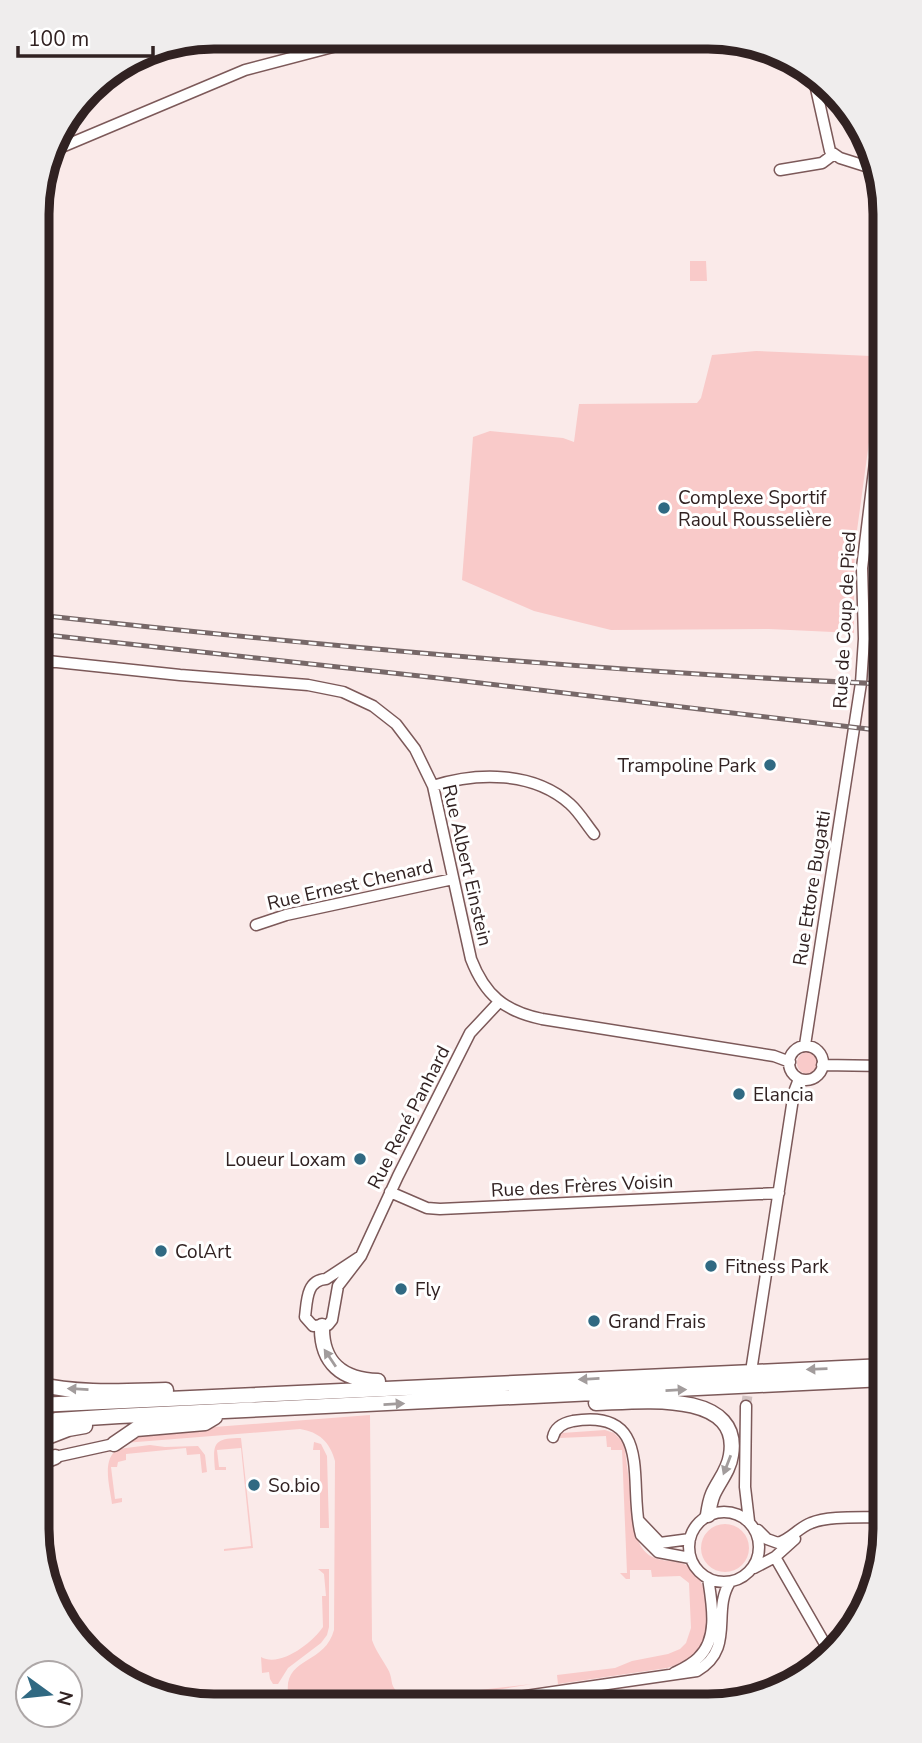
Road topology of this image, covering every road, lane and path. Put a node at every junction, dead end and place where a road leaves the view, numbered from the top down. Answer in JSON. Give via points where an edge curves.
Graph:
{"nodes":[{"id":1,"x":325,"y":49,"type":"edge"},
{"id":2,"x":816,"y":89,"type":"edge"},
{"id":3,"x":64,"y":146,"type":"edge"},
{"id":4,"x":834,"y":154,"type":"junction"},
{"id":5,"x":865,"y":165,"type":"edge"},
{"id":6,"x":780,"y":170,"type":"dead end"},
{"id":7,"x":873,"y":496,"type":"edge"},
{"id":8,"x":49,"y":661,"type":"edge"},
{"id":9,"x":854,"y":735,"type":"joint"},
{"id":10,"x":433,"y":786,"type":"junction"},
{"id":11,"x":594,"y":834,"type":"dead end"},
{"id":12,"x":453,"y":878,"type":"junction"},
{"id":13,"x":256,"y":925,"type":"dead end"},
{"id":14,"x":499,"y":1002,"type":"junction"},
{"id":15,"x":805,"y":1045,"type":"junction"},
{"id":16,"x":790,"y":1062,"type":"junction"},
{"id":17,"x":822,"y":1065,"type":"junction"},
{"id":18,"x":873,"y":1066,"type":"edge"},
{"id":19,"x":799,"y":1079,"type":"junction"},
{"id":20,"x":390,"y":1192,"type":"junction"},
{"id":21,"x":779,"y":1193,"type":"junction"},
{"id":22,"x":361,"y":1256,"type":"junction"},
{"id":23,"x":326,"y":1279,"type":"junction"},
{"id":24,"x":338,"y":1286,"type":"junction"},
{"id":25,"x":322,"y":1326,"type":"junction"},
{"id":26,"x":752,"y":1365,"type":"tunnel mouth"},
{"id":27,"x":873,"y":1367,"type":"edge"},
{"id":28,"x":873,"y":1381,"type":"edge"},
{"id":29,"x":49,"y":1386,"type":"edge"},
{"id":30,"x":438,"y":1386,"type":"junction"},
{"id":31,"x":343,"y":1390,"type":"junction"},
{"id":32,"x":461,"y":1401,"type":"junction"},
{"id":33,"x":49,"y":1405,"type":"edge"},
{"id":34,"x":746,"y":1406,"type":"tunnel mouth"},
{"id":35,"x":224,"y":1412,"type":"junction"},
{"id":36,"x":174,"y":1415,"type":"junction"},
{"id":37,"x":49,"y":1421,"type":"edge"},
{"id":38,"x":49,"y":1436,"type":"edge"},
{"id":39,"x":553,"y":1437,"type":"dead end"},
{"id":40,"x":114,"y":1444,"type":"joint"},
{"id":41,"x":55,"y":1457,"type":"joint"},
{"id":42,"x":49,"y":1459,"type":"edge"},
{"id":43,"x":745,"y":1487,"type":"junction"},
{"id":44,"x":731,"y":1512,"type":"junction"},
{"id":45,"x":708,"y":1515,"type":"junction"},
{"id":46,"x":873,"y":1518,"type":"edge"},
{"id":47,"x":639,"y":1521,"type":"junction"},
{"id":48,"x":751,"y":1523,"type":"junction"},
{"id":49,"x":805,"y":1526,"type":"junction"},
{"id":50,"x":690,"y":1539,"type":"junction"},
{"id":51,"x":775,"y":1557,"type":"junction"},
{"id":52,"x":690,"y":1558,"type":"junction"},
{"id":53,"x":753,"y":1568,"type":"junction"},
{"id":54,"x":708,"y":1578,"type":"junction"},
{"id":55,"x":730,"y":1582,"type":"junction"},
{"id":56,"x":826,"y":1645,"type":"edge"},
{"id":57,"x":672,"y":1674,"type":"junction"},
{"id":58,"x":538,"y":1694,"type":"edge"}],
"edges":[{"from":1,"to":3,"type":"street","via":[[245,70]]},
{"from":2,"to":4,"type":"street","via":[[828,147]]},
{"from":4,"to":5,"type":"street"},
{"from":4,"to":6,"type":"street","via":[[822,163]]},
{"from":7,"to":9,"type":"street","name":"Rue de Coup de Pied","via":[[862,568],[864,650]]},
{"from":8,"to":10,"type":"street","name":"Rue Albert Einstein","via":[[343,692],[373,706],[396,724],[415,749]]},
{"from":9,"to":15,"type":"street","name":"Rue Ettore Bugatti"},
{"from":10,"to":11,"type":"street","via":[[485,775],[541,787],[570,803]]},
{"from":10,"to":12,"type":"street","name":"Rue Albert Einstein"},
{"from":12,"to":13,"type":"street","name":"Rue Ernest Chenard"},
{"from":12,"to":14,"type":"street","name":"Rue Albert Einstein","via":[[471,958],[481,981]]},
{"from":14,"to":16,"type":"street","name":"Rue Albert Einstein","via":[[542,1019]]},
{"from":14,"to":20,"type":"street","name":"Rue René Panhard","via":[[470,1033]]},
{"from":15,"to":16,"type":"street","via":[[794,1051]]},
{"from":15,"to":17,"type":"street","via":[[817,1050]]},
{"from":16,"to":19,"type":"street"},
{"from":17,"to":18,"type":"street"},
{"from":17,"to":19,"type":"street","via":[[816,1076]]},
{"from":19,"to":21,"type":"street"},
{"from":20,"to":21,"type":"street","name":"Rue des Frères Voisin","via":[[440,1209]]},
{"from":20,"to":22,"type":"street","name":"Rue René Panhard"},
{"from":21,"to":26,"type":"street"},
{"from":22,"to":23,"type":"street"},
{"from":22,"to":24,"type":"street","name":"Rue René Panhard"},
{"from":23,"to":24,"type":"street"},
{"from":23,"to":25,"type":"street","via":[[310,1288],[305,1317],[313,1326]]},
{"from":24,"to":25,"type":"street","via":[[332,1320]]},
{"from":30,"to":25,"type":"highway","one_way":true,"via":[[421,1381],[364,1381],[344,1374],[323,1347]]},
{"from":27,"to":30,"type":"highway","one_way":true},
{"from":32,"to":28,"type":"highway","one_way":true},
{"from":31,"to":29,"type":"highway","one_way":true},
{"from":30,"to":31,"type":"highway"},
{"from":31,"to":33,"type":"highway"},
{"from":35,"to":32,"type":"highway","one_way":true},
{"from":32,"to":45,"type":"highway","one_way":true,"via":[[684,1403],[710,1411],[728,1429],[732,1454],[711,1497]]},
{"from":34,"to":43,"type":"street"},
{"from":35,"to":36,"type":"highway"},
{"from":35,"to":40,"type":"highway","via":[[205,1423],[136,1429]]},
{"from":36,"to":37,"type":"highway"},
{"from":36,"to":38,"type":"highway","via":[[168,1421],[68,1429]]},
{"from":39,"to":47,"type":"street","via":[[561,1425],[580,1420],[604,1420],[625,1432],[635,1469]]},
{"from":40,"to":41,"type":"street"},
{"from":41,"to":42,"type":"highway"},
{"from":43,"to":44,"type":"street"},
{"from":43,"to":48,"type":"street"},
{"from":44,"to":45,"type":"street"},
{"from":44,"to":48,"type":"street"},
{"from":45,"to":50,"type":"street"},
{"from":46,"to":49,"type":"street","via":[[820,1520]]},
{"from":47,"to":50,"type":"street","via":[[660,1543]]},
{"from":47,"to":52,"type":"street","via":[[640,1535],[654,1549]]},
{"from":48,"to":49,"type":"street","via":[[776,1544]]},
{"from":48,"to":53,"type":"street","via":[[760,1547]]},
{"from":49,"to":51,"type":"street"},
{"from":50,"to":52,"type":"street"},
{"from":51,"to":53,"type":"street"},
{"from":51,"to":56,"type":"street"},
{"from":52,"to":54,"type":"street"},
{"from":53,"to":55,"type":"street"},
{"from":54,"to":55,"type":"street"},
{"from":54,"to":57,"type":"street","via":[[710,1640],[698,1658]]},
{"from":55,"to":57,"type":"street","via":[[722,1598],[722,1635],[712,1657],[697,1671]]},
{"from":57,"to":58,"type":"street"}]}
